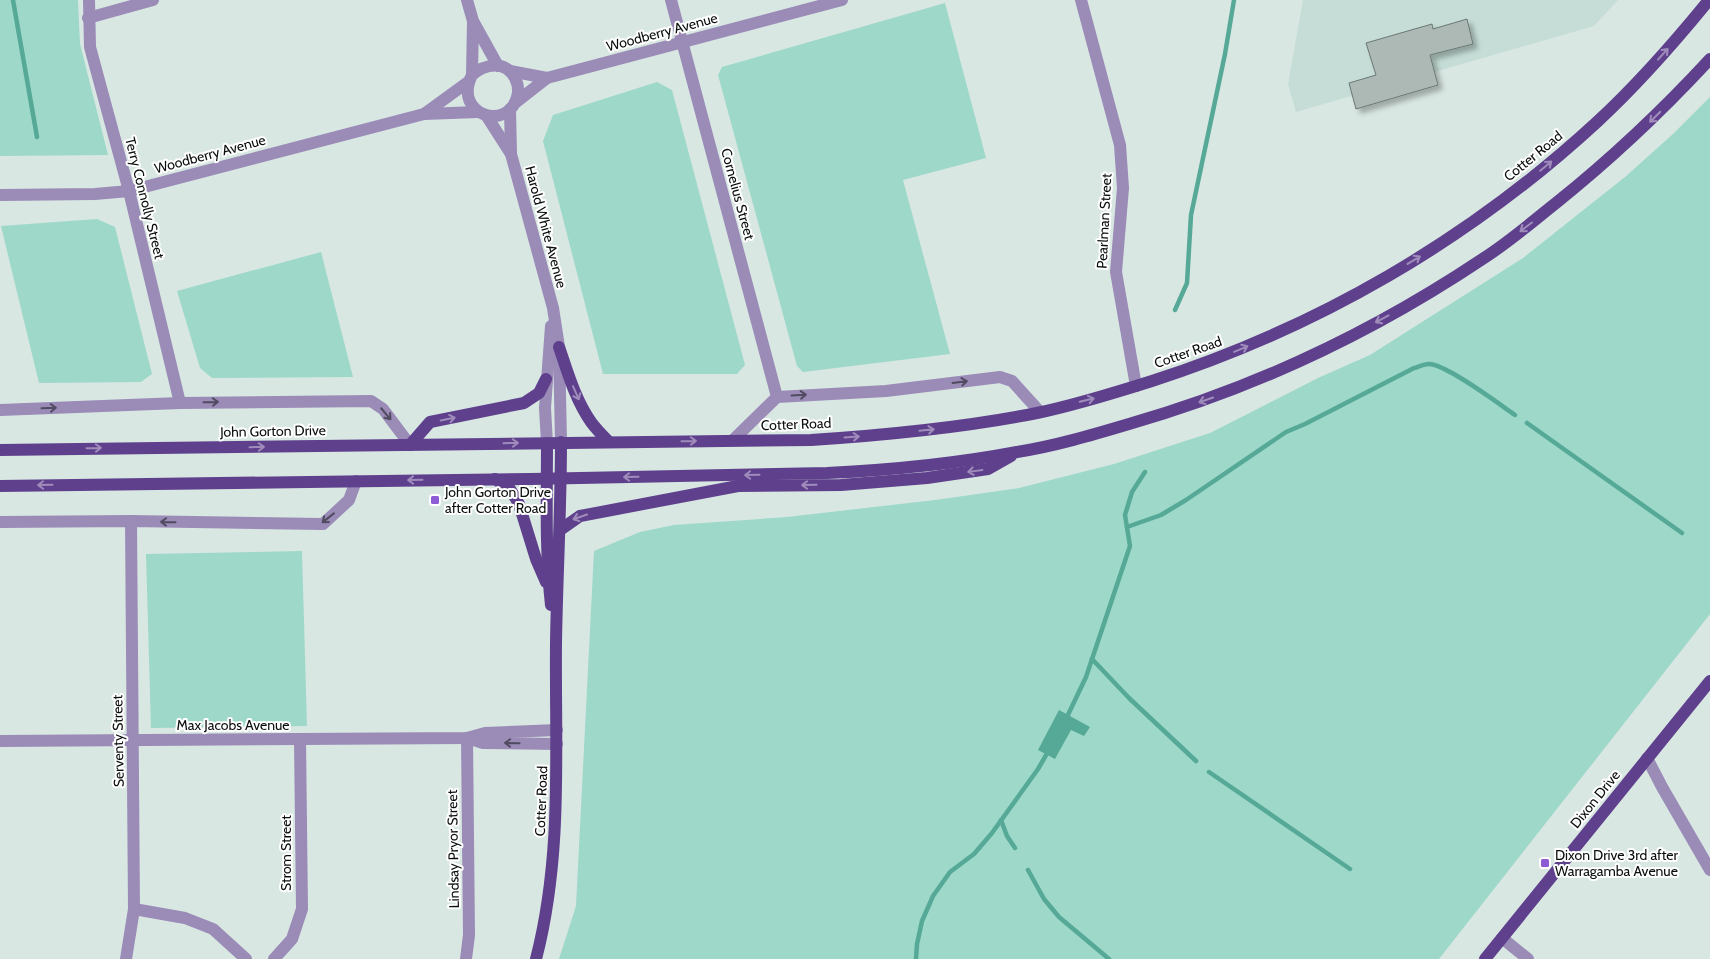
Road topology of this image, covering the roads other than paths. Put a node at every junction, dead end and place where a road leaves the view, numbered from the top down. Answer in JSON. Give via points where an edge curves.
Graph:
{"nodes":[{"id":1,"x":89,"y":0,"type":"edge"},
{"id":2,"x":153,"y":0,"type":"edge"},
{"id":3,"x":467,"y":0,"type":"edge"},
{"id":4,"x":671,"y":0,"type":"edge"},
{"id":5,"x":842,"y":0,"type":"edge"},
{"id":6,"x":1081,"y":0,"type":"edge"},
{"id":7,"x":1709,"y":0,"type":"edge"},
{"id":8,"x":88,"y":18,"type":"junction"},
{"id":9,"x":473,"y":21,"type":"junction"},
{"id":10,"x":682,"y":42,"type":"junction"},
{"id":11,"x":1710,"y":59,"type":"edge"},
{"id":12,"x":504,"y":69,"type":"junction"},
{"id":13,"x":547,"y":78,"type":"junction"},
{"id":14,"x":470,"y":79,"type":"junction"},
{"id":15,"x":512,"y":106,"type":"junction"},
{"id":16,"x":424,"y":114,"type":"junction"},
{"id":17,"x":482,"y":114,"type":"junction"},
{"id":18,"x":511,"y":154,"type":"junction"},
{"id":19,"x":129,"y":191,"type":"junction"},
{"id":20,"x":0,"y":195,"type":"edge"},
{"id":21,"x":553,"y":308,"type":"junction"},
{"id":22,"x":559,"y":347,"type":"junction"},
{"id":23,"x":546,"y":379,"type":"junction"},
{"id":24,"x":1136,"y":386,"type":"junction"},
{"id":25,"x":777,"y":396,"type":"junction"},
{"id":26,"x":180,"y":403,"type":"junction"},
{"id":27,"x":0,"y":410,"type":"edge"},
{"id":28,"x":1040,"y":412,"type":"junction"},
{"id":29,"x":733,"y":440,"type":"junction"},
{"id":30,"x":547,"y":442,"type":"junction"},
{"id":31,"x":560,"y":442,"type":"junction"},
{"id":32,"x":609,"y":442,"type":"junction"},
{"id":33,"x":410,"y":445,"type":"junction"},
{"id":34,"x":0,"y":450,"type":"edge"},
{"id":35,"x":1018,"y":452,"type":"junction"},
{"id":36,"x":561,"y":478,"type":"junction"},
{"id":37,"x":495,"y":479,"type":"junction"},
{"id":38,"x":547,"y":479,"type":"junction"},
{"id":39,"x":356,"y":481,"type":"junction"},
{"id":40,"x":0,"y":486,"type":"edge"},
{"id":41,"x":131,"y":521,"type":"junction"},
{"id":42,"x":0,"y":522,"type":"edge"},
{"id":43,"x":560,"y":530,"type":"junction"},
{"id":44,"x":549,"y":588,"type":"junction"},
{"id":45,"x":556,"y":643,"type":"junction"},
{"id":46,"x":1710,"y":680,"type":"edge"},
{"id":47,"x":557,"y":730,"type":"junction"},
{"id":48,"x":467,"y":738,"type":"junction"},
{"id":49,"x":300,"y":739,"type":"junction"},
{"id":50,"x":133,"y":740,"type":"junction"},
{"id":51,"x":0,"y":741,"type":"edge"},
{"id":52,"x":557,"y":744,"type":"junction"},
{"id":53,"x":1647,"y":758,"type":"junction"},
{"id":54,"x":1710,"y":870,"type":"edge"},
{"id":55,"x":134,"y":909,"type":"junction"},
{"id":56,"x":1502,"y":938,"type":"junction"},
{"id":57,"x":126,"y":959,"type":"edge"},
{"id":58,"x":246,"y":959,"type":"edge"},
{"id":59,"x":274,"y":959,"type":"edge"},
{"id":60,"x":466,"y":959,"type":"edge"},
{"id":61,"x":536,"y":959,"type":"edge"},
{"id":62,"x":1485,"y":959,"type":"edge"},
{"id":63,"x":1528,"y":959,"type":"edge"}],
"edges":[{"from":1,"to":8,"type":"street","name":"Terry Connolly Street"},
{"from":2,"to":8,"type":"street"},
{"from":3,"to":9,"type":"street"},
{"from":4,"to":10,"type":"street","name":"Cornelius Street"},
{"from":5,"to":10,"type":"street","name":"Woodberry Avenue"},
{"from":6,"to":24,"type":"street","name":"Pearlman Street","via":[[1120,145],[1123,188],[1116,272]]},
{"from":24,"to":7,"type":"main road","name":"Cotter Road","one_way":true,"via":[[1259,341],[1372,286],[1430,251],[1542,170],[1598,121]]},
{"from":8,"to":19,"type":"street","name":"Terry Connolly Street","via":[[90,47]]},
{"from":9,"to":12,"type":"street"},
{"from":9,"to":14,"type":"street"},
{"from":10,"to":13,"type":"street","name":"Woodberry Avenue"},
{"from":10,"to":25,"type":"street","name":"Cornelius Street"},
{"from":11,"to":35,"type":"main road","one_way":true,"via":[[1621,149],[1550,208],[1484,258],[1401,310],[1255,382],[1158,416]]},
{"from":12,"to":13,"type":"street","name":"Woodberry Avenue"},
{"from":12,"to":14,"type":"street","via":[[485,66]]},
{"from":12,"to":15,"type":"street","via":[[515,78],[518,86],[518,95]]},
{"from":13,"to":15,"type":"street","name":"Woodberry Avenue"},
{"from":14,"to":16,"type":"street","name":"Woodberry Avenue"},
{"from":14,"to":17,"type":"street","via":[[468,98]]},
{"from":15,"to":17,"type":"street","via":[[503,114]]},
{"from":15,"to":18,"type":"street","name":"Harold White Avenue"},
{"from":16,"to":17,"type":"street","name":"Woodberry Avenue"},
{"from":16,"to":19,"type":"street","name":"Woodberry Avenue"},
{"from":17,"to":18,"type":"street","name":"Harold White Avenue"},
{"from":18,"to":21,"type":"street","name":"Harold White Avenue"},
{"from":19,"to":20,"type":"street","name":"Woodberry Avenue"},
{"from":19,"to":26,"type":"street","name":"Terry Connolly Street"},
{"from":21,"to":22,"type":"street","name":"Harold White Avenue"},
{"from":21,"to":23,"type":"street","name":"Harold White Avenue"},
{"from":22,"to":31,"type":"street","name":"Harold White Avenue"},
{"from":22,"to":32,"type":"main road","one_way":true,"via":[[581,405]]},
{"from":23,"to":30,"type":"street","name":"Harold White Avenue"},
{"from":33,"to":23,"type":"main road","one_way":true,"via":[[430,422],[524,402],[539,393]]},
{"from":28,"to":24,"type":"main road","name":"Cotter Road","one_way":true},
{"from":25,"to":28,"type":"street","one_way":true,"via":[[886,391],[1000,377],[1012,381]]},
{"from":25,"to":29,"type":"street"},
{"from":27,"to":26,"type":"street","one_way":true},
{"from":26,"to":33,"type":"street","one_way":true,"via":[[371,401],[383,408]]},
{"from":29,"to":28,"type":"main road","name":"Cotter Road","one_way":true,"via":[[811,440],[879,435],[950,428]]},
{"from":32,"to":29,"type":"main road","name":"Cotter Road","one_way":true},
{"from":30,"to":31,"type":"main road","name":"Cotter Road"},
{"from":33,"to":30,"type":"main road","name":"John Gorton Drive","one_way":true},
{"from":30,"to":38,"type":"main road","name":"Cotter Road"},
{"from":31,"to":32,"type":"main road","name":"Cotter Road"},
{"from":31,"to":36,"type":"main road","name":"Cotter Road"},
{"from":34,"to":33,"type":"main road","name":"John Gorton Drive","one_way":true},
{"from":35,"to":36,"type":"main road","one_way":true,"via":[[923,466],[827,474]]},
{"from":35,"to":43,"type":"main road","one_way":true,"via":[[988,469],[927,478],[841,485],[738,486],[580,516]]},
{"from":36,"to":38,"type":"main road"},
{"from":36,"to":43,"type":"main road","name":"Cotter Road"},
{"from":37,"to":38,"type":"main road"},
{"from":37,"to":39,"type":"main road","one_way":true},
{"from":37,"to":44,"type":"main road","via":[[510,489],[519,504]]},
{"from":38,"to":44,"type":"main road","name":"Cotter Road"},
{"from":39,"to":40,"type":"main road","one_way":true},
{"from":39,"to":41,"type":"street","one_way":true,"via":[[349,500],[323,524]]},
{"from":41,"to":42,"type":"street"},
{"from":41,"to":50,"type":"street","name":"Serventy Street"},
{"from":43,"to":45,"type":"main road","name":"Cotter Road"},
{"from":44,"to":45,"type":"main road","name":"Cotter Road"},
{"from":45,"to":47,"type":"main road","name":"Cotter Road"},
{"from":46,"to":53,"type":"main road","name":"Dixon Drive"},
{"from":47,"to":48,"type":"street","name":"Max Jacobs Avenue","via":[[485,733]]},
{"from":47,"to":52,"type":"main road","name":"Cotter Road"},
{"from":48,"to":49,"type":"street","name":"Max Jacobs Avenue"},
{"from":52,"to":48,"type":"street","name":"Max Jacobs Avenue","one_way":true,"via":[[483,743]]},
{"from":48,"to":60,"type":"street","name":"Lindsay Pryor Street","via":[[469,935]]},
{"from":49,"to":50,"type":"street","name":"Max Jacobs Avenue"},
{"from":49,"to":59,"type":"street","name":"Strom Street","via":[[302,909],[292,938]]},
{"from":50,"to":51,"type":"street","name":"Max Jacobs Avenue"},
{"from":50,"to":55,"type":"street","name":"Serventy Street"},
{"from":52,"to":61,"type":"main road","name":"Cotter Road","via":[[554,856],[544,931]]},
{"from":53,"to":54,"type":"street"},
{"from":53,"to":56,"type":"main road","name":"Dixon Drive"},
{"from":55,"to":57,"type":"street","name":"Serventy Street"},
{"from":55,"to":58,"type":"street","via":[[185,918],[213,929]]},
{"from":56,"to":62,"type":"main road","name":"Dixon Drive"},
{"from":56,"to":63,"type":"street"}]}
